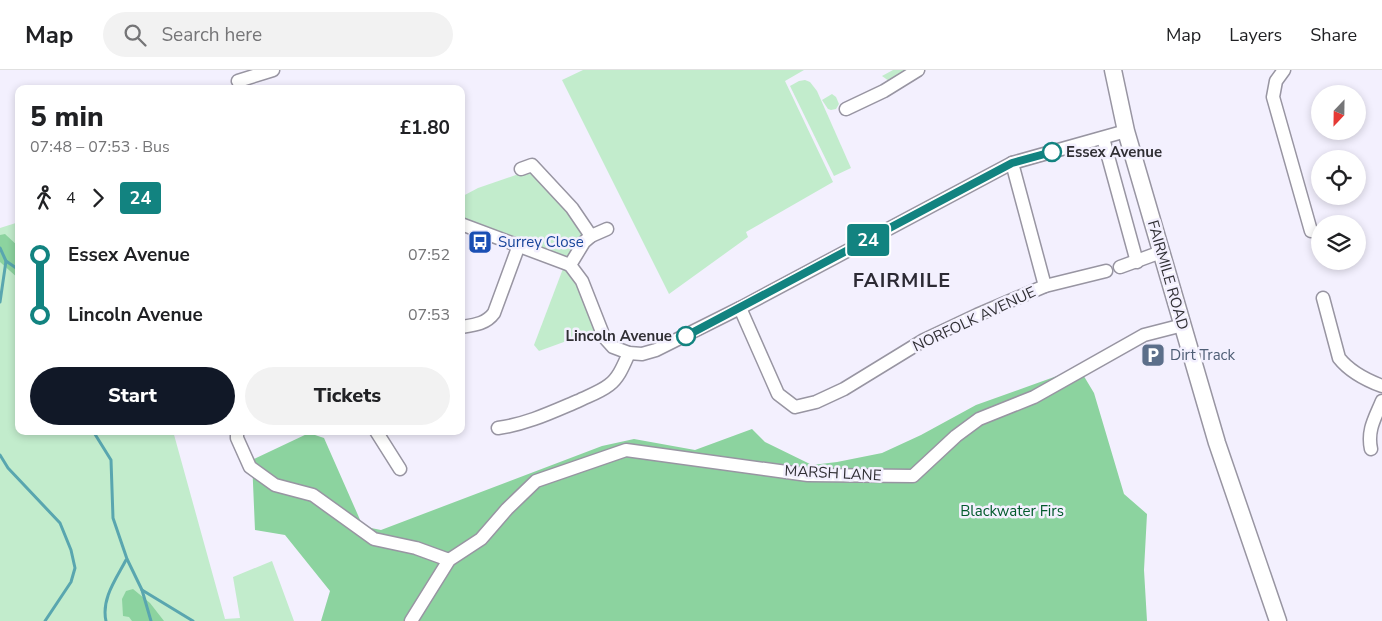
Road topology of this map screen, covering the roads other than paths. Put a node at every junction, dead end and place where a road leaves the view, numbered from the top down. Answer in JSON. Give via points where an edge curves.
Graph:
{"nodes":[{"id":1,"x":273,"y":70,"type":"edge"},
{"id":2,"x":918,"y":70,"type":"edge"},
{"id":3,"x":1112,"y":70,"type":"edge"},
{"id":4,"x":1284,"y":70,"type":"edge"},
{"id":5,"x":238,"y":80,"type":"edge"},
{"id":6,"x":846,"y":109,"type":"dead end"},
{"id":7,"x":1126,"y":131,"type":"junction"},
{"id":8,"x":1103,"y":138,"type":"junction"},
{"id":9,"x":1012,"y":163,"type":"junction"},
{"id":10,"x":521,"y":170,"type":"dead end"},
{"id":11,"x":1311,"y":221,"type":"edge"},
{"id":12,"x":465,"y":225,"type":"edge"},
{"id":13,"x":607,"y":229,"type":"dead end"},
{"id":14,"x":591,"y":236,"type":"junction"},
{"id":15,"x":519,"y":244,"type":"junction"},
{"id":16,"x":1161,"y":252,"type":"junction"},
{"id":17,"x":1137,"y":262,"type":"junction"},
{"id":18,"x":570,"y":265,"type":"junction"},
{"id":19,"x":1120,"y":266,"type":"dead end"},
{"id":20,"x":1106,"y":271,"type":"dead end"},
{"id":21,"x":1045,"y":286,"type":"junction"},
{"id":22,"x":1323,"y":298,"type":"dead end"},
{"id":23,"x":740,"y":308,"type":"junction"},
{"id":24,"x":1183,"y":325,"type":"junction"},
{"id":25,"x":465,"y":326,"type":"edge"},
{"id":26,"x":630,"y":353,"type":"junction"},
{"id":27,"x":1382,"y":386,"type":"edge"},
{"id":28,"x":1382,"y":400,"type":"edge"},
{"id":29,"x":498,"y":428,"type":"dead end"},
{"id":30,"x":237,"y":435,"type":"edge"},
{"id":31,"x":379,"y":435,"type":"edge"},
{"id":32,"x":1371,"y":449,"type":"dead end"},
{"id":33,"x":400,"y":469,"type":"dead end"},
{"id":34,"x":449,"y":560,"type":"junction"},
{"id":35,"x":411,"y":621,"type":"edge"},
{"id":36,"x":1278,"y":621,"type":"edge"}],
"edges":[{"from":1,"to":5,"type":"street"},
{"from":2,"to":6,"type":"street"},
{"from":3,"to":7,"type":"main road","name":"FAIRMILE ROAD"},
{"from":4,"to":11,"type":"street","via":[[1276,81],[1273,97]]},
{"from":7,"to":8,"type":"street"},
{"from":7,"to":16,"type":"main road","name":"FAIRMILE ROAD"},
{"from":8,"to":9,"type":"street"},
{"from":8,"to":17,"type":"street","name":"FAIRMILE ROAD"},
{"from":9,"to":21,"type":"street"},
{"from":9,"to":23,"type":"street"},
{"from":10,"to":14,"type":"street","via":[[532,164],[572,208]]},
{"from":12,"to":15,"type":"street"},
{"from":13,"to":14,"type":"street"},
{"from":14,"to":18,"type":"street"},
{"from":15,"to":18,"type":"street"},
{"from":15,"to":25,"type":"street","via":[[494,313],[482,323]]},
{"from":16,"to":17,"type":"street"},
{"from":16,"to":24,"type":"main road","name":"FAIRMILE ROAD"},
{"from":17,"to":19,"type":"street"},
{"from":18,"to":26,"type":"street","via":[[582,281],[604,337],[613,347]]},
{"from":20,"to":21,"type":"street","name":"NORFOLK AVENUE"},
{"from":21,"to":23,"type":"street","name":"NORFOLK AVENUE","via":[[924,340],[844,389],[816,402],[795,407],[778,394]]},
{"from":22,"to":27,"type":"street","via":[[1340,358],[1354,372]]},
{"from":23,"to":26,"type":"street","via":[[656,350]]},
{"from":24,"to":34,"type":"street","name":"MARSH LANE","via":[[1144,335],[1034,397],[979,419],[913,476],[808,475],[626,450],[536,481],[481,539]]},
{"from":24,"to":36,"type":"main road","name":"FAIRMILE ROAD","via":[[1217,443]]},
{"from":26,"to":29,"type":"street","via":[[610,385],[544,416]]},
{"from":28,"to":32,"type":"street","via":[[1371,426]]},
{"from":30,"to":34,"type":"street","via":[[250,467],[275,485],[313,495],[374,539],[416,548]]},
{"from":31,"to":33,"type":"street"},
{"from":34,"to":35,"type":"street","name":"MARSH LANE"}]}
